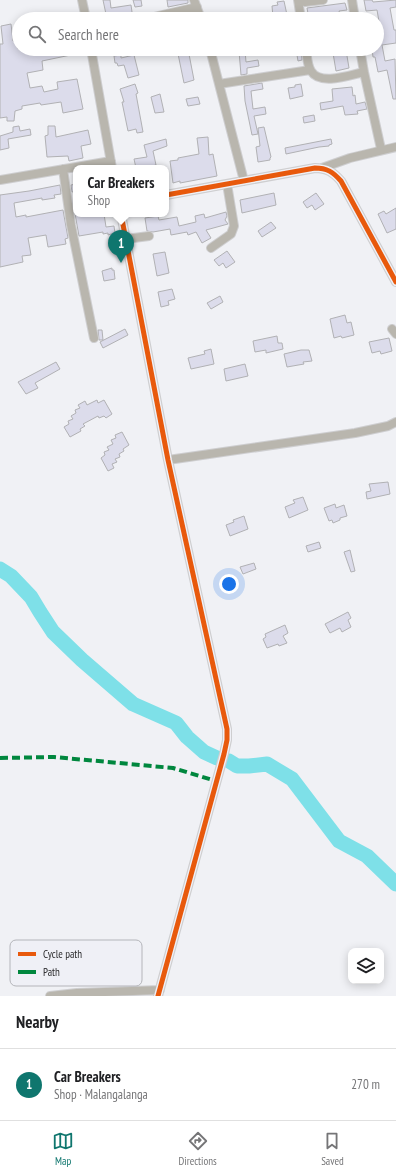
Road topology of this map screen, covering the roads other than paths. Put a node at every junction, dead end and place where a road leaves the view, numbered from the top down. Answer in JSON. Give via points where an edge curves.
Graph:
{"nodes":[{"id":1,"x":82,"y":0,"type":"edge"},
{"id":2,"x":299,"y":0,"type":"edge"},
{"id":3,"x":323,"y":0,"type":"edge"},
{"id":4,"x":352,"y":0,"type":"edge"},
{"id":5,"x":196,"y":3,"type":"edge"},
{"id":6,"x":85,"y":12,"type":"edge"},
{"id":7,"x":167,"y":12,"type":"edge"},
{"id":8,"x":300,"y":12,"type":"edge"},
{"id":9,"x":354,"y":12,"type":"edge"},
{"id":10,"x":92,"y":56,"type":"edge"},
{"id":11,"x":212,"y":56,"type":"edge"},
{"id":12,"x":307,"y":56,"type":"edge"},
{"id":13,"x":361,"y":56,"type":"edge"},
{"id":14,"x":310,"y":70,"type":"junction"},
{"id":15,"x":364,"y":72,"type":"junction"},
{"id":16,"x":220,"y":84,"type":"junction"},
{"id":17,"x":396,"y":147,"type":"edge"},
{"id":18,"x":381,"y":149,"type":"junction"},
{"id":19,"x":112,"y":164,"type":"edge"},
{"id":20,"x":73,"y":168,"type":"edge"},
{"id":21,"x":322,"y":168,"type":"junction"},
{"id":22,"x":63,"y":169,"type":"junction"},
{"id":23,"x":0,"y":180,"type":"edge"},
{"id":24,"x":244,"y":181,"type":"junction"},
{"id":25,"x":227,"y":184,"type":"junction"},
{"id":26,"x":169,"y":194,"type":"edge"},
{"id":27,"x":122,"y":217,"type":"edge"},
{"id":28,"x":149,"y":236,"type":"dead end"},
{"id":29,"x":126,"y":239,"type":"junction"},
{"id":30,"x":211,"y":248,"type":"dead end"},
{"id":31,"x":396,"y":282,"type":"edge"},
{"id":32,"x":94,"y":338,"type":"dead end"},
{"id":33,"x":396,"y":422,"type":"edge"},
{"id":34,"x":168,"y":460,"type":"junction"},
{"id":35,"x":159,"y":993,"type":"edge"},
{"id":36,"x":50,"y":996,"type":"edge"}],
"edges":[{"from":1,"to":6,"type":"street"},
{"from":2,"to":3,"type":"street"},
{"from":2,"to":8,"type":"street"},
{"from":4,"to":9,"type":"street"},
{"from":5,"to":7,"type":"street"},
{"from":10,"to":19,"type":"street"},
{"from":11,"to":16,"type":"street"},
{"from":12,"to":14,"type":"street"},
{"from":13,"to":15,"type":"street"},
{"from":14,"to":15,"type":"street","via":[[315,75],[330,79]]},
{"from":14,"to":16,"type":"street"},
{"from":15,"to":18,"type":"street"},
{"from":16,"to":24,"type":"street"},
{"from":17,"to":18,"type":"street"},
{"from":18,"to":21,"type":"street"},
{"from":20,"to":22,"type":"street"},
{"from":21,"to":24,"type":"street"},
{"from":21,"to":31,"type":"street","via":[[332,172],[340,181]]},
{"from":22,"to":23,"type":"street"},
{"from":22,"to":32,"type":"street","via":[[71,225]]},
{"from":24,"to":25,"type":"street"},
{"from":25,"to":26,"type":"street"},
{"from":25,"to":30,"type":"street","via":[[233,231]]},
{"from":27,"to":29,"type":"street"},
{"from":28,"to":29,"type":"street"},
{"from":29,"to":34,"type":"street"},
{"from":33,"to":34,"type":"street","via":[[355,434]]},
{"from":34,"to":35,"type":"street","via":[[227,729],[227,740]]},
{"from":35,"to":36,"type":"street","via":[[77,992]]}]}
